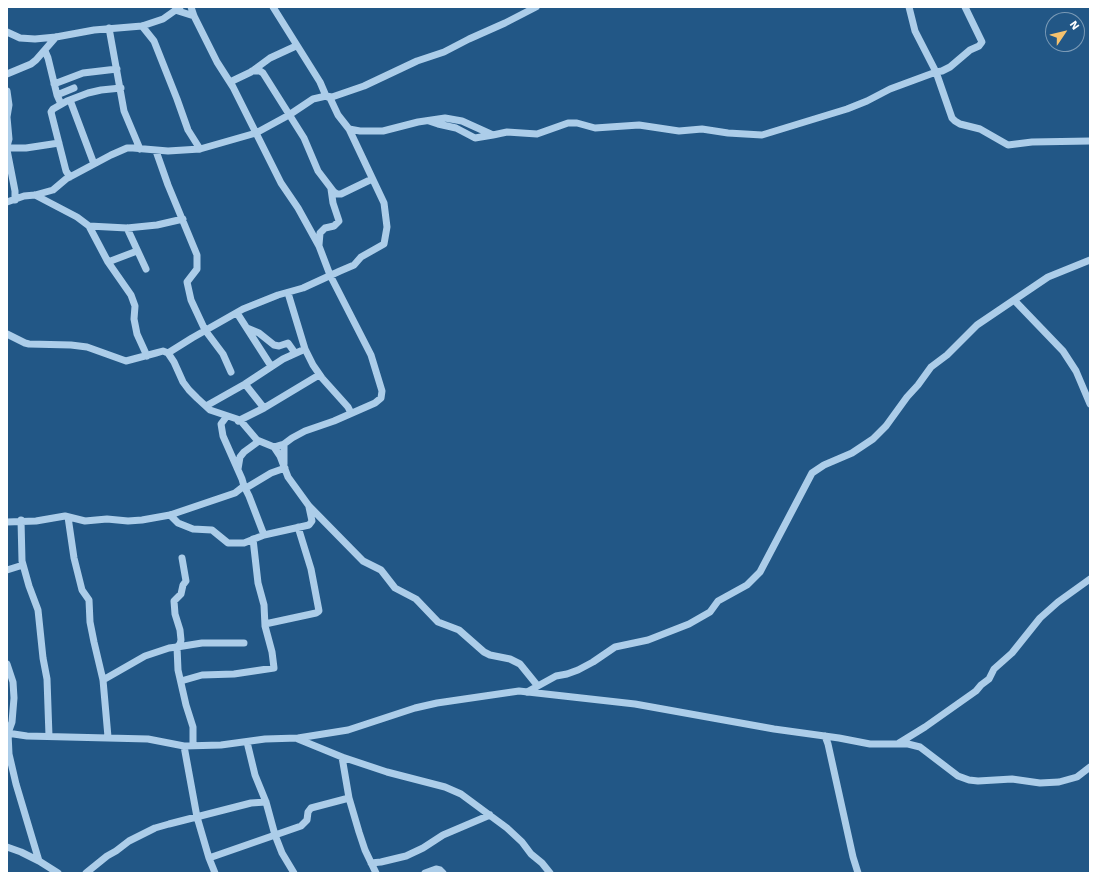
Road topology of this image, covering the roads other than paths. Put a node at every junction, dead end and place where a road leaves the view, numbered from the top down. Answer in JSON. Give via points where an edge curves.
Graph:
{"nodes":[{"id":1,"x":191,"y":7,"type":"edge"},
{"id":2,"x":273,"y":7,"type":"edge"},
{"id":3,"x":536,"y":7,"type":"edge"},
{"id":4,"x":908,"y":7,"type":"edge"},
{"id":5,"x":965,"y":7,"type":"edge"},
{"id":6,"x":178,"y":8,"type":"edge"},
{"id":7,"x":194,"y":16,"type":"junction"},
{"id":8,"x":142,"y":26,"type":"junction"},
{"id":9,"x":109,"y":28,"type":"junction"},
{"id":10,"x":7,"y":32,"type":"edge"},
{"id":11,"x":56,"y":37,"type":"junction"},
{"id":12,"x":296,"y":46,"type":"junction"},
{"id":13,"x":44,"y":51,"type":"junction"},
{"id":14,"x":117,"y":69,"type":"junction"},
{"id":15,"x":252,"y":71,"type":"junction"},
{"id":16,"x":936,"y":72,"type":"junction"},
{"id":17,"x":7,"y":74,"type":"edge"},
{"id":18,"x":230,"y":82,"type":"junction"},
{"id":19,"x":54,"y":84,"type":"junction"},
{"id":20,"x":74,"y":88,"type":"dead end"},
{"id":21,"x":121,"y":88,"type":"junction"},
{"id":22,"x":7,"y":91,"type":"edge"},
{"id":23,"x":56,"y":95,"type":"junction"},
{"id":24,"x":326,"y":96,"type":"junction"},
{"id":25,"x":70,"y":100,"type":"junction"},
{"id":26,"x":61,"y":104,"type":"junction"},
{"id":27,"x":289,"y":115,"type":"junction"},
{"id":28,"x":349,"y":129,"type":"junction"},
{"id":29,"x":256,"y":133,"type":"junction"},
{"id":30,"x":1090,"y":141,"type":"edge"},
{"id":31,"x":59,"y":143,"type":"junction"},
{"id":32,"x":7,"y":148,"type":"edge"},
{"id":33,"x":140,"y":149,"type":"junction"},
{"id":34,"x":200,"y":149,"type":"junction"},
{"id":35,"x":156,"y":151,"type":"junction"},
{"id":36,"x":94,"y":164,"type":"junction"},
{"id":37,"x":70,"y":177,"type":"junction"},
{"id":38,"x":372,"y":179,"type":"junction"},
{"id":39,"x":331,"y":189,"type":"junction"},
{"id":40,"x":35,"y":195,"type":"junction"},
{"id":41,"x":15,"y":200,"type":"junction"},
{"id":42,"x":7,"y":202,"type":"edge"},
{"id":43,"x":183,"y":219,"type":"junction"},
{"id":44,"x":89,"y":226,"type":"junction"},
{"id":45,"x":126,"y":228,"type":"junction"},
{"id":46,"x":319,"y":246,"type":"junction"},
{"id":47,"x":137,"y":251,"type":"junction"},
{"id":48,"x":1090,"y":260,"type":"edge"},
{"id":49,"x":108,"y":262,"type":"junction"},
{"id":50,"x":146,"y":269,"type":"dead end"},
{"id":51,"x":330,"y":275,"type":"junction"},
{"id":52,"x":288,"y":293,"type":"junction"},
{"id":53,"x":1014,"y":300,"type":"junction"},
{"id":54,"x":237,"y":313,"type":"junction"},
{"id":55,"x":247,"y":328,"type":"junction"},
{"id":56,"x":205,"y":330,"type":"junction"},
{"id":57,"x":7,"y":334,"type":"edge"},
{"id":58,"x":306,"y":349,"type":"junction"},
{"id":59,"x":168,"y":353,"type":"junction"},
{"id":60,"x":295,"y":353,"type":"junction"},
{"id":61,"x":147,"y":356,"type":"junction"},
{"id":62,"x":272,"y":366,"type":"junction"},
{"id":63,"x":231,"y":372,"type":"dead end"},
{"id":64,"x":319,"y":375,"type":"junction"},
{"id":65,"x":245,"y":384,"type":"junction"},
{"id":66,"x":1090,"y":404,"type":"edge"},
{"id":67,"x":206,"y":406,"type":"junction"},
{"id":68,"x":264,"y":408,"type":"junction"},
{"id":69,"x":351,"y":413,"type":"junction"},
{"id":70,"x":227,"y":416,"type":"junction"},
{"id":71,"x":238,"y":421,"type":"junction"},
{"id":72,"x":259,"y":441,"type":"junction"},
{"id":73,"x":284,"y":444,"type":"junction"},
{"id":74,"x":274,"y":447,"type":"junction"},
{"id":75,"x":284,"y":466,"type":"junction"},
{"id":76,"x":238,"y":470,"type":"junction"},
{"id":77,"x":245,"y":487,"type":"junction"},
{"id":78,"x":309,"y":506,"type":"junction"},
{"id":79,"x":170,"y":515,"type":"junction"},
{"id":80,"x":68,"y":517,"type":"junction"},
{"id":81,"x":21,"y":520,"type":"junction"},
{"id":82,"x":7,"y":522,"type":"edge"},
{"id":83,"x":298,"y":528,"type":"junction"},
{"id":84,"x":264,"y":535,"type":"junction"},
{"id":85,"x":254,"y":539,"type":"junction"},
{"id":86,"x":182,"y":558,"type":"dead end"},
{"id":87,"x":23,"y":565,"type":"junction"},
{"id":88,"x":7,"y":570,"type":"edge"},
{"id":89,"x":1090,"y":579,"type":"edge"},
{"id":90,"x":265,"y":624,"type":"junction"},
{"id":91,"x":244,"y":642,"type":"dead end"},
{"id":92,"x":176,"y":649,"type":"junction"},
{"id":93,"x":7,"y":664,"type":"edge"},
{"id":94,"x":104,"y":680,"type":"junction"},
{"id":95,"x":181,"y":681,"type":"junction"},
{"id":96,"x":537,"y":685,"type":"junction"},
{"id":97,"x":526,"y":692,"type":"junction"},
{"id":98,"x":7,"y":733,"type":"edge"},
{"id":99,"x":49,"y":736,"type":"junction"},
{"id":100,"x":824,"y":736,"type":"junction"},
{"id":101,"x":108,"y":737,"type":"junction"},
{"id":102,"x":298,"y":738,"type":"junction"},
{"id":103,"x":247,"y":742,"type":"junction"},
{"id":104,"x":899,"y":743,"type":"junction"},
{"id":105,"x":193,"y":745,"type":"junction"},
{"id":106,"x":184,"y":746,"type":"junction"},
{"id":107,"x":342,"y":757,"type":"junction"},
{"id":108,"x":1090,"y":767,"type":"edge"},
{"id":109,"x":349,"y":798,"type":"junction"},
{"id":110,"x":266,"y":802,"type":"junction"},
{"id":111,"x":490,"y":815,"type":"junction"},
{"id":112,"x":198,"y":817,"type":"junction"},
{"id":113,"x":275,"y":835,"type":"junction"},
{"id":114,"x":7,"y":848,"type":"edge"},
{"id":115,"x":209,"y":858,"type":"junction"},
{"id":116,"x":39,"y":861,"type":"junction"},
{"id":117,"x":371,"y":863,"type":"junction"},
{"id":118,"x":58,"y":873,"type":"edge"},
{"id":119,"x":86,"y":873,"type":"edge"},
{"id":120,"x":215,"y":873,"type":"edge"},
{"id":121,"x":294,"y":873,"type":"edge"},
{"id":122,"x":376,"y":873,"type":"edge"},
{"id":123,"x":425,"y":873,"type":"edge"},
{"id":124,"x":442,"y":873,"type":"edge"},
{"id":125,"x":550,"y":873,"type":"edge"},
{"id":126,"x":858,"y":873,"type":"edge"}],
"edges":[{"from":1,"to":7,"type":"street"},
{"from":2,"to":12,"type":"street"},
{"from":3,"to":24,"type":"street","via":[[444,52],[417,61],[345,93]]},
{"from":4,"to":16,"type":"street","via":[[914,31]]},
{"from":5,"to":16,"type":"street","via":[[981,44],[942,72]]},
{"from":6,"to":7,"type":"street"},
{"from":6,"to":8,"type":"street","via":[[163,19]]},
{"from":7,"to":18,"type":"street"},
{"from":8,"to":9,"type":"street"},
{"from":8,"to":34,"type":"street","via":[[154,41],[192,140]]},
{"from":9,"to":11,"type":"street"},
{"from":9,"to":14,"type":"street"},
{"from":10,"to":11,"type":"street","via":[[28,39]]},
{"from":11,"to":13,"type":"street"},
{"from":12,"to":15,"type":"street","via":[[270,58]]},
{"from":12,"to":24,"type":"street","via":[[320,82]]},
{"from":13,"to":17,"type":"street","via":[[31,64]]},
{"from":13,"to":19,"type":"street"},
{"from":14,"to":19,"type":"street","via":[[83,72]]},
{"from":14,"to":21,"type":"street"},
{"from":15,"to":18,"type":"street"},
{"from":15,"to":27,"type":"street","via":[[262,72]]},
{"from":16,"to":28,"type":"street","via":[[847,109],[762,135],[702,129],[673,130],[639,125],[595,128],[568,123],[537,134],[507,132],[493,135],[457,119],[445,118],[383,131]]},
{"from":16,"to":30,"type":"street","via":[[952,118],[960,124],[980,129],[1008,145]]},
{"from":18,"to":29,"type":"street"},
{"from":19,"to":23,"type":"street"},
{"from":20,"to":23,"type":"street"},
{"from":21,"to":25,"type":"street","via":[[88,92]]},
{"from":21,"to":33,"type":"street","via":[[124,111]]},
{"from":22,"to":32,"type":"street"},
{"from":23,"to":26,"type":"street"},
{"from":24,"to":27,"type":"street","via":[[313,99]]},
{"from":24,"to":28,"type":"street","via":[[330,98],[338,115]]},
{"from":25,"to":26,"type":"street"},
{"from":25,"to":36,"type":"street"},
{"from":26,"to":31,"type":"street","via":[[51,112]]},
{"from":27,"to":29,"type":"street"},
{"from":27,"to":39,"type":"street"},
{"from":28,"to":38,"type":"street"},
{"from":29,"to":34,"type":"street"},
{"from":29,"to":46,"type":"street","via":[[281,183]]},
{"from":31,"to":32,"type":"street"},
{"from":31,"to":37,"type":"street"},
{"from":32,"to":41,"type":"street"},
{"from":33,"to":35,"type":"street"},
{"from":33,"to":36,"type":"street","via":[[128,148]]},
{"from":34,"to":35,"type":"street"},
{"from":35,"to":43,"type":"street"},
{"from":36,"to":37,"type":"street"},
{"from":37,"to":40,"type":"street","via":[[53,190]]},
{"from":38,"to":39,"type":"street","via":[[341,194]]},
{"from":38,"to":51,"type":"street","via":[[386,211],[386,242],[361,257],[354,265]]},
{"from":39,"to":46,"type":"street","via":[[339,221],[334,226],[322,230]]},
{"from":40,"to":41,"type":"street"},
{"from":40,"to":44,"type":"street"},
{"from":41,"to":42,"type":"street"},
{"from":43,"to":45,"type":"street"},
{"from":43,"to":56,"type":"street","via":[[198,255],[197,269],[187,280],[187,284],[191,300]]},
{"from":44,"to":45,"type":"street"},
{"from":44,"to":49,"type":"street"},
{"from":45,"to":47,"type":"street"},
{"from":46,"to":51,"type":"street"},
{"from":47,"to":49,"type":"street"},
{"from":47,"to":50,"type":"street"},
{"from":48,"to":53,"type":"street","via":[[1048,277]]},
{"from":49,"to":61,"type":"street","via":[[134,302],[137,334]]},
{"from":51,"to":52,"type":"street"},
{"from":51,"to":69,"type":"street","via":[[371,355],[382,392],[381,398],[375,403]]},
{"from":52,"to":54,"type":"street"},
{"from":52,"to":58,"type":"street"},
{"from":53,"to":66,"type":"street","via":[[1063,351],[1076,372]]},
{"from":53,"to":96,"type":"street","via":[[977,325],[931,367],[873,439],[852,454],[824,465],[812,473],[760,572],[747,585],[718,601],[710,612],[689,624],[648,640],[615,647],[578,670]]},
{"from":54,"to":55,"type":"street"},
{"from":54,"to":56,"type":"street"},
{"from":55,"to":60,"type":"street","via":[[259,333],[274,345],[279,346],[288,342]]},
{"from":55,"to":62,"type":"street"},
{"from":56,"to":59,"type":"street"},
{"from":56,"to":63,"type":"street","via":[[223,354]]},
{"from":57,"to":61,"type":"street","via":[[29,344],[87,347],[126,361]]},
{"from":58,"to":60,"type":"street"},
{"from":58,"to":64,"type":"street"},
{"from":59,"to":61,"type":"street"},
{"from":59,"to":67,"type":"street","via":[[172,356],[187,388]]},
{"from":60,"to":62,"type":"street"},
{"from":62,"to":65,"type":"street"},
{"from":64,"to":68,"type":"street"},
{"from":64,"to":69,"type":"street"},
{"from":65,"to":67,"type":"street"},
{"from":65,"to":68,"type":"street"},
{"from":67,"to":70,"type":"street"},
{"from":68,"to":71,"type":"street"},
{"from":69,"to":73,"type":"street","via":[[305,432]]},
{"from":70,"to":71,"type":"street"},
{"from":70,"to":76,"type":"street","via":[[221,424]]},
{"from":71,"to":72,"type":"street","via":[[240,420]]},
{"from":72,"to":74,"type":"street"},
{"from":72,"to":76,"type":"street","via":[[244,452]]},
{"from":73,"to":74,"type":"street"},
{"from":73,"to":75,"type":"street"},
{"from":74,"to":75,"type":"street"},
{"from":75,"to":77,"type":"street"},
{"from":75,"to":78,"type":"street","via":[[288,477]]},
{"from":76,"to":77,"type":"street"},
{"from":77,"to":79,"type":"street","via":[[224,498]]},
{"from":77,"to":84,"type":"street"},
{"from":78,"to":83,"type":"street","via":[[311,522]]},
{"from":78,"to":96,"type":"street","via":[[363,561],[381,570],[395,588],[416,598],[438,622],[458,630],[484,652],[520,664]]},
{"from":79,"to":80,"type":"street","via":[[128,521],[84,521]]},
{"from":79,"to":85,"type":"street","via":[[178,523],[193,529],[212,530],[228,543],[246,543]]},
{"from":80,"to":81,"type":"street"},
{"from":80,"to":94,"type":"street","via":[[74,558],[82,590],[89,600],[90,622]]},
{"from":81,"to":82,"type":"street"},
{"from":81,"to":87,"type":"street"},
{"from":83,"to":84,"type":"street"},
{"from":83,"to":90,"type":"street","via":[[311,569],[319,611]]},
{"from":84,"to":85,"type":"street"},
{"from":85,"to":90,"type":"street"},
{"from":86,"to":92,"type":"street","via":[[186,580],[182,585],[181,595],[174,601],[181,640]]},
{"from":87,"to":88,"type":"street"},
{"from":87,"to":99,"type":"street","via":[[38,610],[48,687]]},
{"from":89,"to":104,"type":"street","via":[[1040,618],[1012,654],[994,669],[989,679],[976,691]]},
{"from":90,"to":95,"type":"street","via":[[274,668],[234,674],[202,675]]},
{"from":91,"to":92,"type":"street","via":[[198,643]]},
{"from":92,"to":94,"type":"street","via":[[145,656]]},
{"from":92,"to":95,"type":"street"},
{"from":93,"to":98,"type":"street","via":[[13,682],[14,698],[12,722]]},
{"from":94,"to":101,"type":"street"},
{"from":95,"to":105,"type":"street","via":[[193,727]]},
{"from":96,"to":97,"type":"street"},
{"from":97,"to":100,"type":"street","via":[[640,705]]},
{"from":97,"to":102,"type":"street","via":[[516,691],[437,703],[348,730]]},
{"from":98,"to":99,"type":"street"},
{"from":98,"to":116,"type":"street","via":[[16,784]]},
{"from":99,"to":101,"type":"street"},
{"from":100,"to":104,"type":"street","via":[[870,744]]},
{"from":100,"to":126,"type":"street"},
{"from":101,"to":106,"type":"street","via":[[148,739]]},
{"from":102,"to":103,"type":"street"},
{"from":102,"to":107,"type":"street"},
{"from":103,"to":105,"type":"street"},
{"from":103,"to":110,"type":"street","via":[[255,775]]},
{"from":104,"to":108,"type":"street","via":[[920,747],[958,776],[969,780],[1059,782],[1077,777]]},
{"from":105,"to":106,"type":"street"},
{"from":106,"to":112,"type":"street"},
{"from":107,"to":109,"type":"street"},
{"from":107,"to":111,"type":"street","via":[[452,789]]},
{"from":109,"to":113,"type":"street","via":[[311,808],[307,820],[301,826]]},
{"from":109,"to":117,"type":"street"},
{"from":110,"to":112,"type":"street","via":[[251,803]]},
{"from":110,"to":113,"type":"street"},
{"from":111,"to":117,"type":"street","via":[[443,835],[406,856]]},
{"from":111,"to":125,"type":"street","via":[[522,842]]},
{"from":112,"to":115,"type":"street"},
{"from":112,"to":119,"type":"street","via":[[169,824],[134,838]]},
{"from":113,"to":115,"type":"street"},
{"from":113,"to":121,"type":"street"},
{"from":114,"to":116,"type":"street"},
{"from":115,"to":120,"type":"street"},
{"from":116,"to":118,"type":"street"},
{"from":117,"to":122,"type":"street"},
{"from":123,"to":124,"type":"street","via":[[436,869]]}]}
